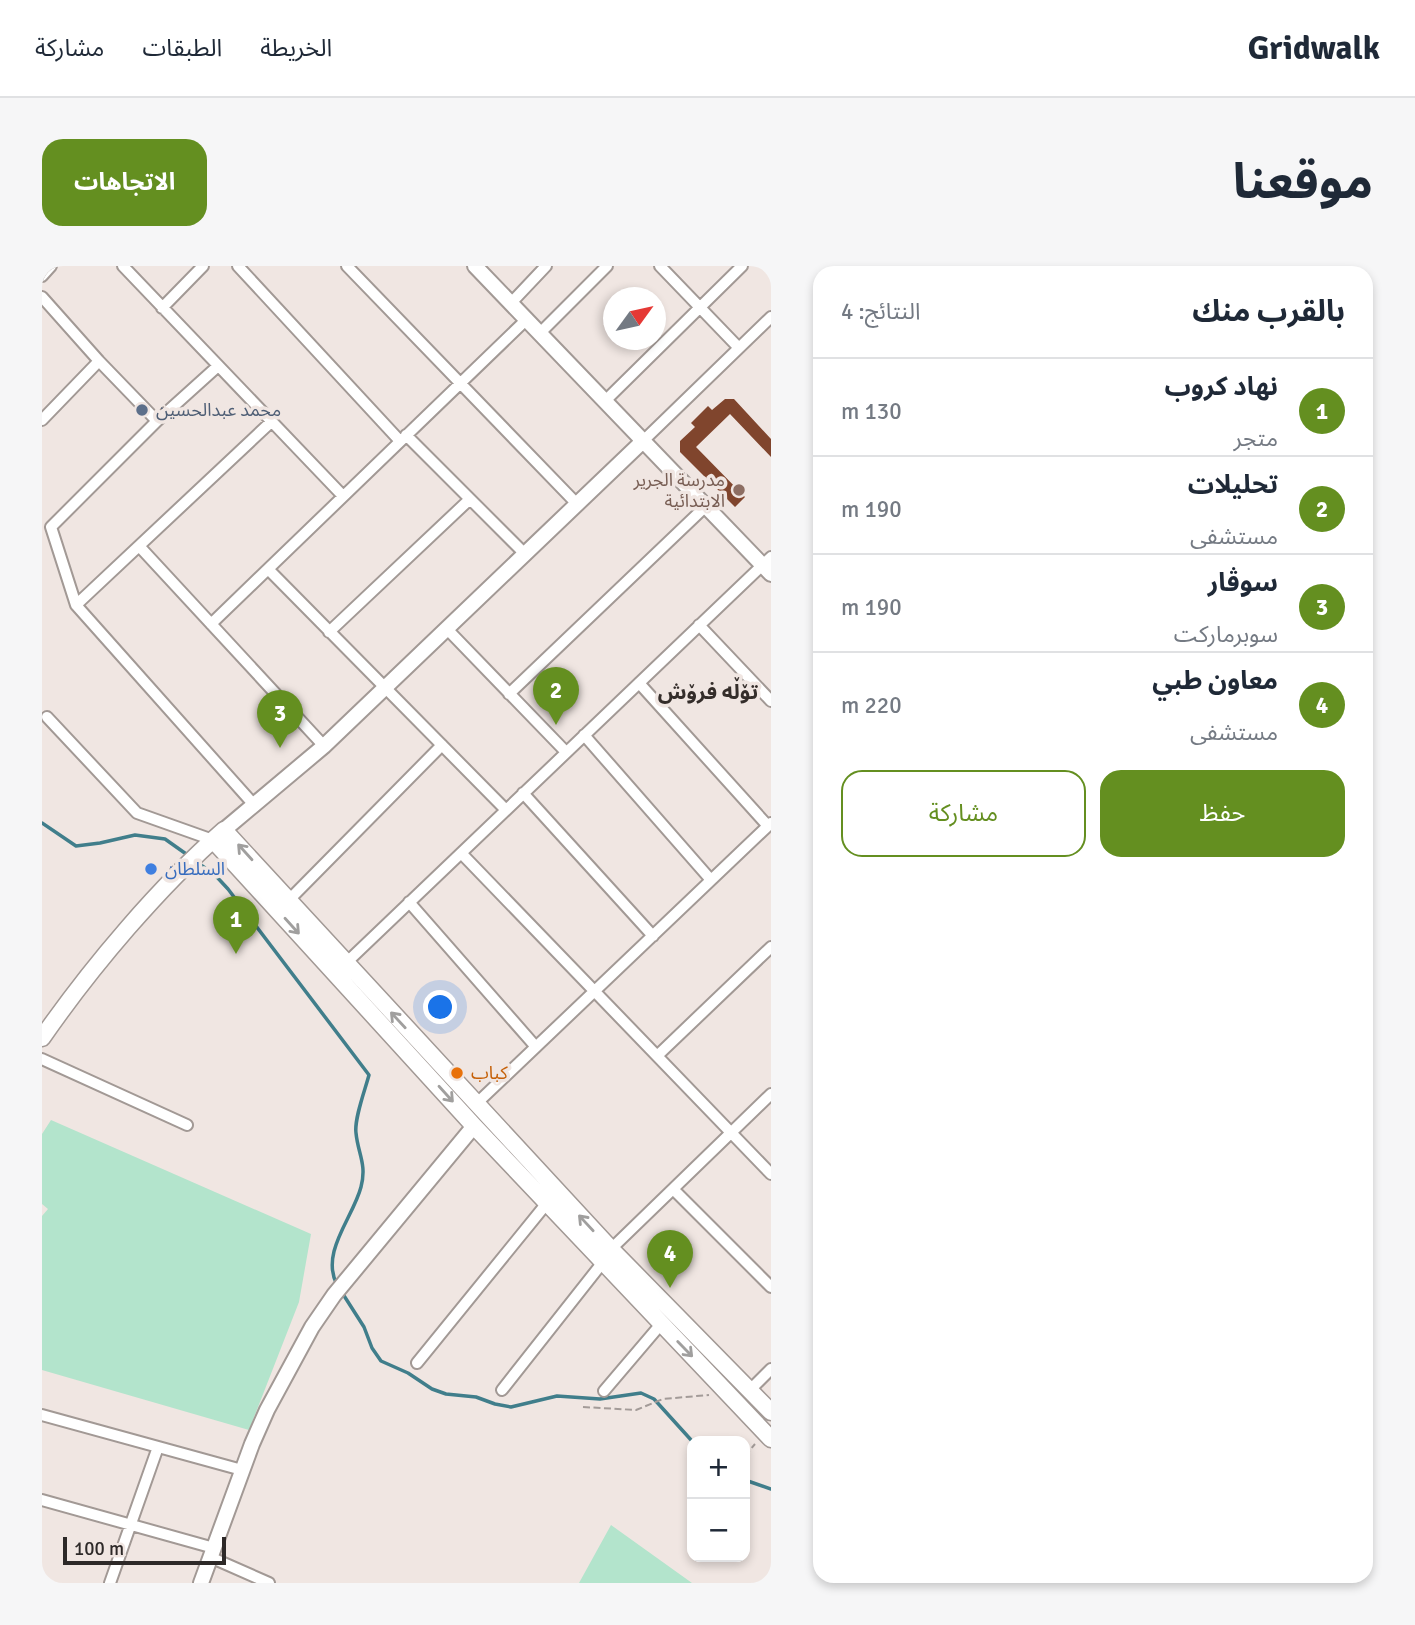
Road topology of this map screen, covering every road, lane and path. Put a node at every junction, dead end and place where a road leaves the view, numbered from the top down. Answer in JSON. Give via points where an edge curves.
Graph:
{"nodes":[{"id":1,"x":51,"y":266,"type":"edge"},
{"id":2,"x":122,"y":266,"type":"edge"},
{"id":3,"x":203,"y":266,"type":"edge"},
{"id":4,"x":238,"y":266,"type":"edge"},
{"id":5,"x":347,"y":266,"type":"edge"},
{"id":6,"x":546,"y":266,"type":"edge"},
{"id":7,"x":607,"y":266,"type":"edge"},
{"id":8,"x":660,"y":266,"type":"edge"},
{"id":9,"x":742,"y":266,"type":"edge"},
{"id":10,"x":477,"y":267,"type":"edge"},
{"id":11,"x":42,"y":276,"type":"edge"},
{"id":12,"x":42,"y":297,"type":"edge"},
{"id":13,"x":510,"y":303,"type":"junction"},
{"id":14,"x":701,"y":307,"type":"junction"},
{"id":15,"x":162,"y":308,"type":"junction"},
{"id":16,"x":771,"y":317,"type":"edge"},
{"id":17,"x":527,"y":319,"type":"junction"},
{"id":18,"x":540,"y":333,"type":"junction"},
{"id":19,"x":739,"y":348,"type":"junction"},
{"id":20,"x":99,"y":361,"type":"junction"},
{"id":21,"x":218,"y":366,"type":"junction"},
{"id":22,"x":460,"y":383,"type":"junction"},
{"id":23,"x":605,"y":401,"type":"junction"},
{"id":24,"x":42,"y":420,"type":"edge"},
{"id":25,"x":157,"y":421,"type":"junction"},
{"id":26,"x":271,"y":422,"type":"junction"},
{"id":27,"x":403,"y":438,"type":"junction"},
{"id":28,"x":643,"y":441,"type":"junction"},
{"id":29,"x":343,"y":496,"type":"junction"},
{"id":30,"x":470,"y":499,"type":"junction"},
{"id":31,"x":578,"y":505,"type":"junction"},
{"id":32,"x":706,"y":506,"type":"junction"},
{"id":33,"x":139,"y":546,"type":"junction"},
{"id":34,"x":526,"y":555,"type":"junction"},
{"id":35,"x":768,"y":565,"type":"edge"},
{"id":36,"x":268,"y":569,"type":"junction"},
{"id":37,"x":76,"y":605,"type":"junction"},
{"id":38,"x":211,"y":624,"type":"junction"},
{"id":39,"x":699,"y":625,"type":"junction"},
{"id":40,"x":448,"y":630,"type":"junction"},
{"id":41,"x":329,"y":632,"type":"junction"},
{"id":42,"x":639,"y":683,"type":"junction"},
{"id":43,"x":384,"y":689,"type":"junction"},
{"id":44,"x":509,"y":694,"type":"junction"},
{"id":45,"x":771,"y":701,"type":"edge"},
{"id":46,"x":47,"y":718,"type":"dead end"},
{"id":47,"x":584,"y":735,"type":"junction"},
{"id":48,"x":442,"y":745,"type":"junction"},
{"id":49,"x":324,"y":746,"type":"junction"},
{"id":50,"x":566,"y":752,"type":"junction"},
{"id":51,"x":523,"y":793,"type":"junction"},
{"id":52,"x":255,"y":806,"type":"junction"},
{"id":53,"x":506,"y":810,"type":"junction"},
{"id":54,"x":770,"y":824,"type":"edge"},
{"id":55,"x":219,"y":835,"type":"junction"},
{"id":56,"x":462,"y":854,"type":"junction"},
{"id":57,"x":711,"y":880,"type":"junction"},
{"id":58,"x":279,"y":897,"type":"junction"},
{"id":59,"x":409,"y":902,"type":"junction"},
{"id":60,"x":653,"y":936,"type":"junction"},
{"id":61,"x":771,"y":947,"type":"edge"},
{"id":62,"x":345,"y":963,"type":"junction"},
{"id":63,"x":595,"y":991,"type":"junction"},
{"id":64,"x":42,"y":1038,"type":"edge"},
{"id":65,"x":536,"y":1047,"type":"junction"},
{"id":66,"x":657,"y":1056,"type":"junction"},
{"id":67,"x":42,"y":1059,"type":"edge"},
{"id":68,"x":771,"y":1094,"type":"edge"},
{"id":69,"x":476,"y":1104,"type":"junction"},
{"id":70,"x":187,"y":1125,"type":"dead end"},
{"id":71,"x":474,"y":1126,"type":"junction"},
{"id":72,"x":731,"y":1133,"type":"junction"},
{"id":73,"x":771,"y":1174,"type":"edge"},
{"id":74,"x":673,"y":1189,"type":"junction"},
{"id":75,"x":547,"y":1203,"type":"junction"},
{"id":76,"x":607,"y":1256,"type":"junction"},
{"id":77,"x":771,"y":1287,"type":"edge"},
{"id":78,"x":648,"y":1299,"type":"junction"},
{"id":79,"x":661,"y":1324,"type":"junction"},
{"id":80,"x":417,"y":1363,"type":"dead end"},
{"id":81,"x":771,"y":1370,"type":"edge"},
{"id":82,"x":502,"y":1390,"type":"dead end"},
{"id":83,"x":750,"y":1390,"type":"junction"},
{"id":84,"x":604,"y":1391,"type":"dead end"},
{"id":85,"x":728,"y":1393,"type":"junction"},
{"id":86,"x":583,"y":1407,"type":"dead end"},
{"id":87,"x":771,"y":1412,"type":"edge"},
{"id":88,"x":42,"y":1415,"type":"edge"},
{"id":89,"x":768,"y":1436,"type":"edge"},
{"id":90,"x":158,"y":1447,"type":"junction"},
{"id":91,"x":750,"y":1452,"type":"edge"},
{"id":92,"x":242,"y":1470,"type":"junction"},
{"id":93,"x":42,"y":1500,"type":"edge"},
{"id":94,"x":131,"y":1525,"type":"junction"},
{"id":95,"x":212,"y":1552,"type":"junction"},
{"id":96,"x":110,"y":1583,"type":"edge"},
{"id":97,"x":201,"y":1583,"type":"edge"},
{"id":98,"x":269,"y":1583,"type":"edge"}],
"edges":[{"from":1,"to":11,"type":"street"},
{"from":2,"to":15,"type":"street"},
{"from":3,"to":15,"type":"street"},
{"from":4,"to":27,"type":"street"},
{"from":5,"to":22,"type":"street"},
{"from":6,"to":13,"type":"street"},
{"from":7,"to":18,"type":"street"},
{"from":8,"to":14,"type":"street"},
{"from":9,"to":14,"type":"street"},
{"from":10,"to":13,"type":"street"},
{"from":12,"to":20,"type":"street"},
{"from":13,"to":17,"type":"street"},
{"from":14,"to":19,"type":"street"},
{"from":14,"to":23,"type":"street"},
{"from":15,"to":21,"type":"street"},
{"from":16,"to":19,"type":"street"},
{"from":17,"to":18,"type":"street"},
{"from":17,"to":22,"type":"street"},
{"from":18,"to":23,"type":"street"},
{"from":19,"to":28,"type":"street"},
{"from":20,"to":24,"type":"street"},
{"from":20,"to":25,"type":"street"},
{"from":21,"to":25,"type":"street"},
{"from":21,"to":26,"type":"street"},
{"from":22,"to":27,"type":"street"},
{"from":22,"to":31,"type":"street"},
{"from":23,"to":28,"type":"street"},
{"from":25,"to":37,"type":"street","via":[[51,527]]},
{"from":26,"to":29,"type":"street"},
{"from":26,"to":33,"type":"street"},
{"from":27,"to":29,"type":"street"},
{"from":27,"to":30,"type":"street"},
{"from":28,"to":31,"type":"street"},
{"from":28,"to":32,"type":"street"},
{"from":29,"to":36,"type":"street"},
{"from":30,"to":34,"type":"street"},
{"from":30,"to":41,"type":"street"},
{"from":31,"to":34,"type":"street"},
{"from":32,"to":35,"type":"street"},
{"from":32,"to":44,"type":"street"},
{"from":33,"to":37,"type":"street"},
{"from":33,"to":38,"type":"street"},
{"from":34,"to":40,"type":"street"},
{"from":35,"to":39,"type":"street"},
{"from":36,"to":38,"type":"street"},
{"from":36,"to":41,"type":"street"},
{"from":37,"to":52,"type":"street"},
{"from":38,"to":49,"type":"street"},
{"from":39,"to":42,"type":"street"},
{"from":39,"to":45,"type":"street"},
{"from":40,"to":43,"type":"street"},
{"from":40,"to":44,"type":"street"},
{"from":41,"to":43,"type":"street"},
{"from":42,"to":47,"type":"street"},
{"from":42,"to":54,"type":"street"},
{"from":43,"to":48,"type":"street"},
{"from":43,"to":49,"type":"street"},
{"from":44,"to":50,"type":"street"},
{"from":46,"to":55,"type":"street","via":[[138,813]]},
{"from":47,"to":50,"type":"street"},
{"from":47,"to":57,"type":"street"},
{"from":48,"to":53,"type":"street"},
{"from":48,"to":58,"type":"street"},
{"from":49,"to":52,"type":"street"},
{"from":50,"to":51,"type":"street"},
{"from":51,"to":53,"type":"street"},
{"from":51,"to":60,"type":"street"},
{"from":52,"to":55,"type":"street"},
{"from":53,"to":56,"type":"street"},
{"from":54,"to":57,"type":"street"},
{"from":55,"to":58,"type":"main road"},
{"from":55,"to":64,"type":"main road","via":[[192,858]]},
{"from":56,"to":59,"type":"street"},
{"from":56,"to":63,"type":"street"},
{"from":57,"to":60,"type":"street"},
{"from":58,"to":62,"type":"main road"},
{"from":58,"to":71,"type":"main road","one_way":true},
{"from":59,"to":62,"type":"street"},
{"from":59,"to":65,"type":"street"},
{"from":60,"to":63,"type":"street"},
{"from":61,"to":66,"type":"street"},
{"from":69,"to":62,"type":"main road","one_way":true},
{"from":63,"to":65,"type":"street"},
{"from":63,"to":66,"type":"street"},
{"from":65,"to":69,"type":"street"},
{"from":66,"to":72,"type":"street"},
{"from":67,"to":70,"type":"street"},
{"from":68,"to":72,"type":"street"},
{"from":76,"to":69,"type":"main road","one_way":true},
{"from":71,"to":75,"type":"main road"},
{"from":71,"to":92,"type":"street","via":[[312,1327],[267,1410]]},
{"from":72,"to":73,"type":"street"},
{"from":72,"to":74,"type":"street"},
{"from":74,"to":76,"type":"street"},
{"from":74,"to":77,"type":"street"},
{"from":75,"to":76,"type":"main road"},
{"from":75,"to":80,"type":"street"},
{"from":76,"to":78,"type":"main road"},
{"from":76,"to":82,"type":"street"},
{"from":78,"to":79,"type":"main road"},
{"from":78,"to":83,"type":"main road"},
{"from":79,"to":84,"type":"street"},
{"from":79,"to":85,"type":"main road","one_way":true},
{"from":81,"to":83,"type":"street"},
{"from":83,"to":87,"type":"main road"},
{"from":85,"to":86,"type":"path","via":[[663,1399],[625,1410]]},
{"from":85,"to":89,"type":"main road"},
{"from":88,"to":90,"type":"street"},
{"from":89,"to":91,"type":"path"},
{"from":90,"to":92,"type":"street"},
{"from":90,"to":94,"type":"street"},
{"from":92,"to":95,"type":"street"},
{"from":93,"to":94,"type":"street"},
{"from":94,"to":95,"type":"street"},
{"from":94,"to":96,"type":"street"},
{"from":95,"to":97,"type":"street"},
{"from":95,"to":98,"type":"street"}]}
